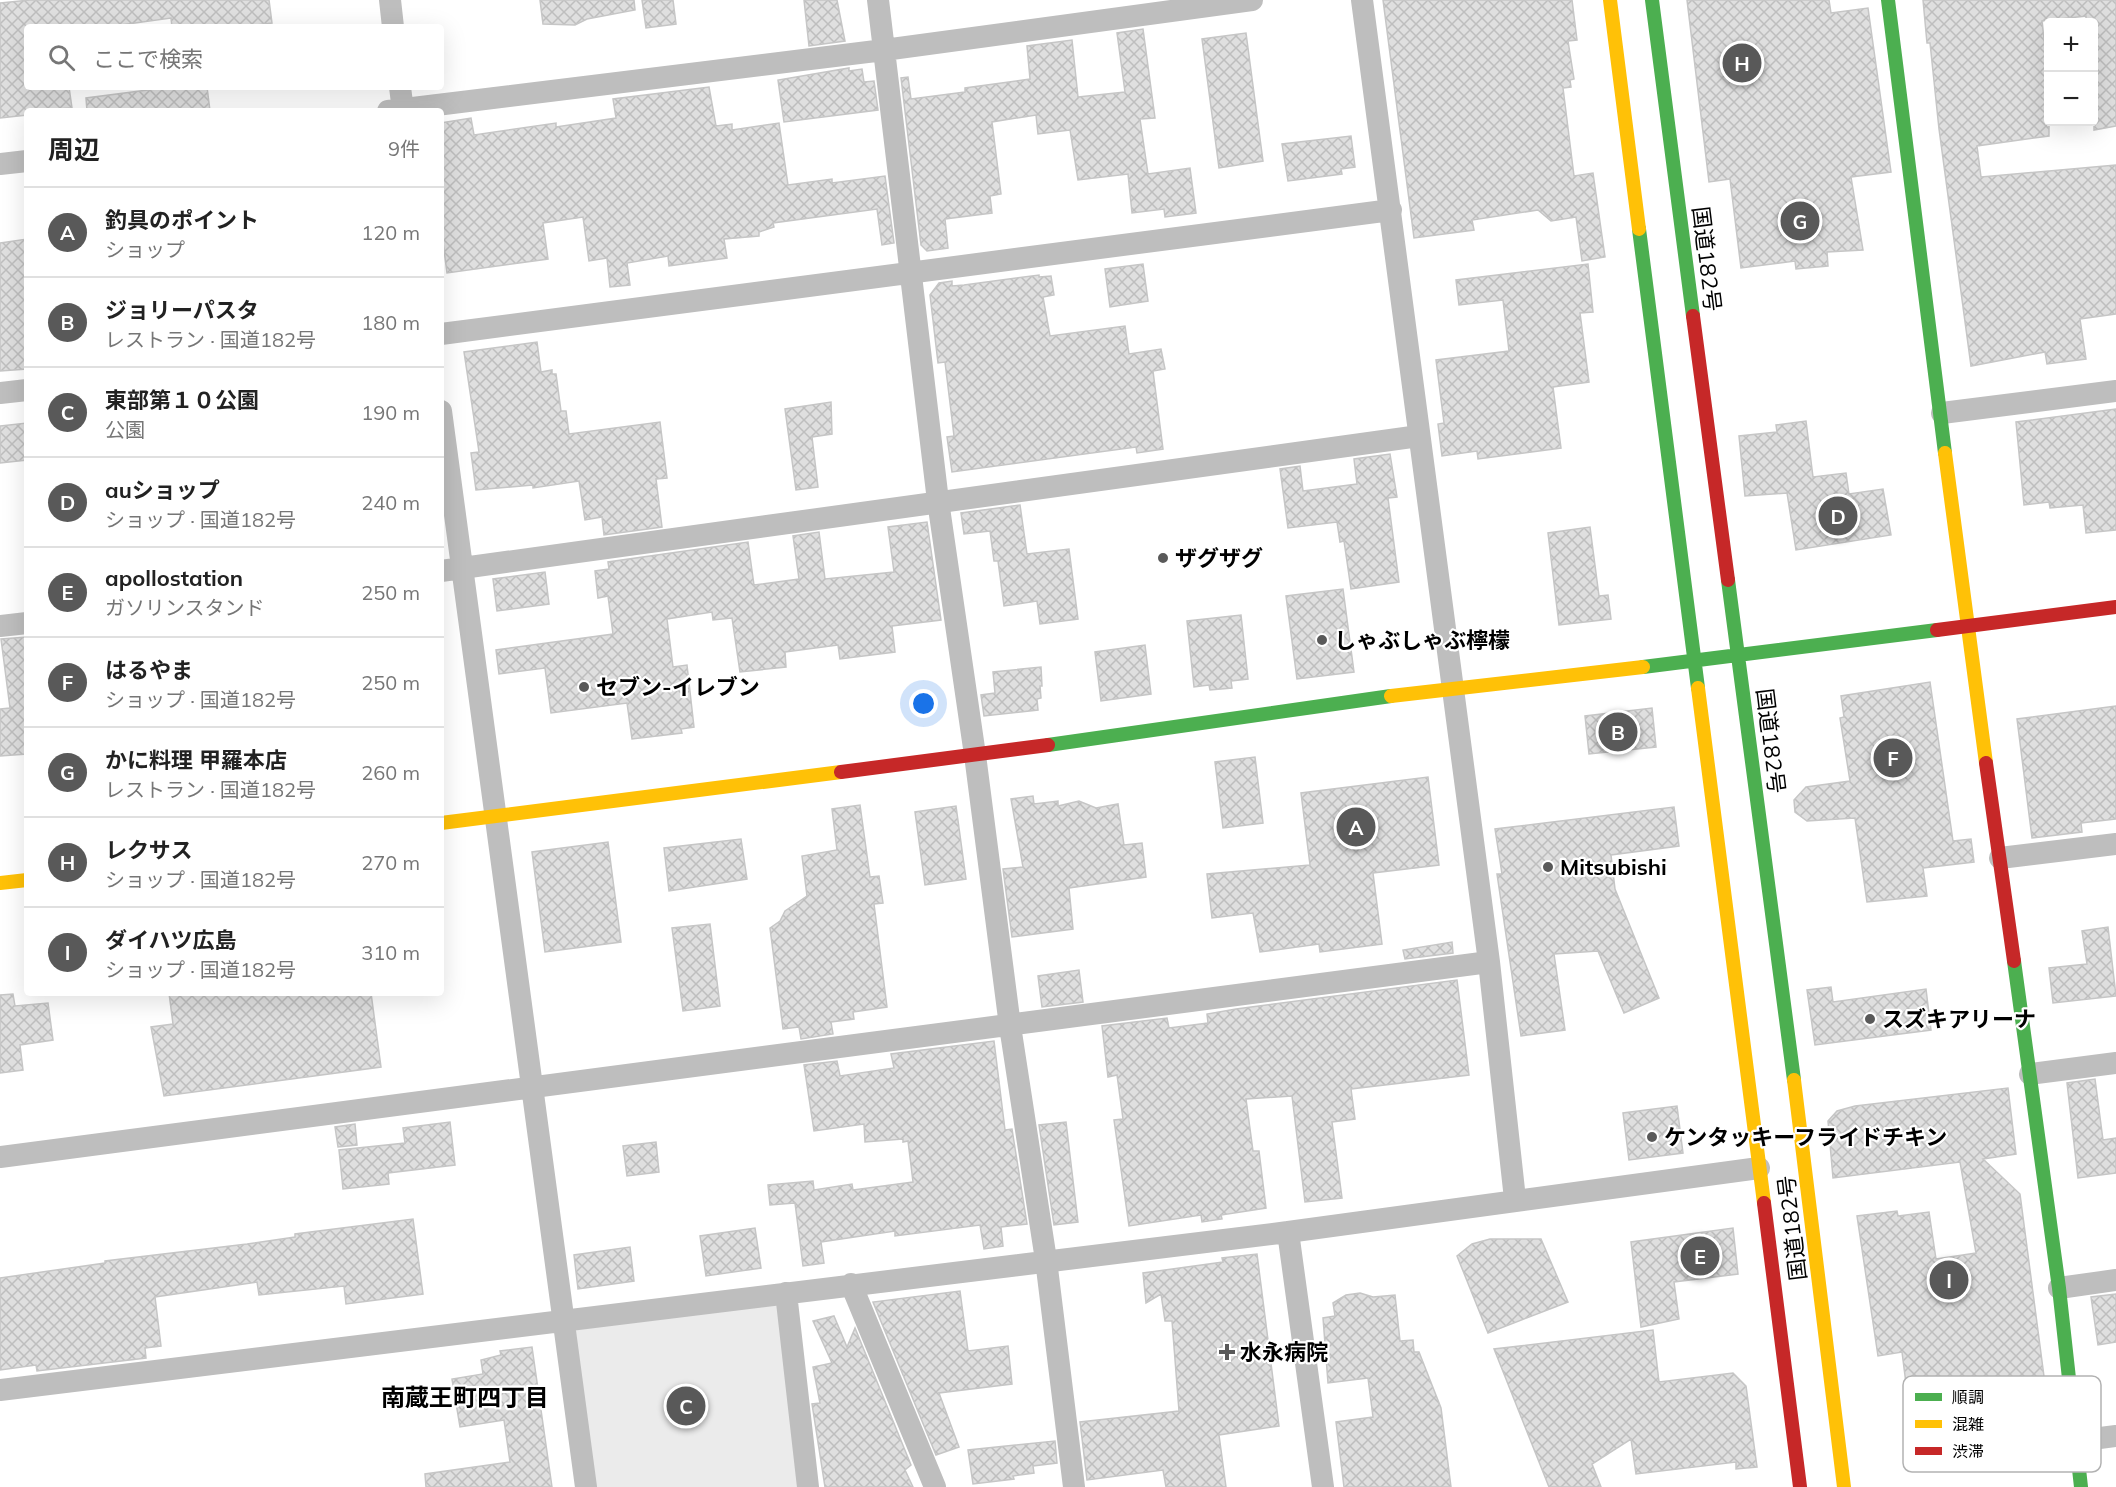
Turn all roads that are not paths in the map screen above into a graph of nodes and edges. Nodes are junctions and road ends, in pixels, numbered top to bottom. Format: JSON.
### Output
{"nodes":[{"id":1,"x":390,"y":0,"type":"edge"},
{"id":2,"x":878,"y":0,"type":"edge"},
{"id":3,"x":1252,"y":0,"type":"edge"},
{"id":4,"x":1362,"y":0,"type":"edge"},
{"id":5,"x":1610,"y":0,"type":"edge"},
{"id":6,"x":1652,"y":0,"type":"edge"},
{"id":7,"x":1888,"y":0,"type":"edge"},
{"id":8,"x":393,"y":24,"type":"edge"},
{"id":9,"x":884,"y":50,"type":"junction"},
{"id":10,"x":398,"y":104,"type":"edge"},
{"id":11,"x":24,"y":161,"type":"edge"},
{"id":12,"x":0,"y":164,"type":"edge"},
{"id":13,"x":1391,"y":210,"type":"junction"},
{"id":14,"x":912,"y":271,"type":"junction"},
{"id":15,"x":444,"y":334,"type":"edge"},
{"id":16,"x":24,"y":390,"type":"edge"},
{"id":17,"x":2116,"y":391,"type":"edge"},
{"id":18,"x":0,"y":393,"type":"edge"},
{"id":19,"x":1942,"y":413,"type":"junction"},
{"id":20,"x":1419,"y":436,"type":"junction"},
{"id":21,"x":444,"y":458,"type":"edge"},
{"id":22,"x":938,"y":501,"type":"junction"},
{"id":23,"x":451,"y":569,"type":"edge"},
{"id":24,"x":2116,"y":607,"type":"edge"},
{"id":25,"x":24,"y":623,"type":"edge"},
{"id":26,"x":0,"y":626,"type":"edge"},
{"id":27,"x":1967,"y":626,"type":"junction"},
{"id":28,"x":1738,"y":657,"type":"junction"},
{"id":29,"x":1694,"y":662,"type":"junction"},
{"id":30,"x":1453,"y":687,"type":"junction"},
{"id":31,"x":975,"y":755,"type":"junction"},
{"id":32,"x":494,"y":816,"type":"junction"},
{"id":33,"x":444,"y":824,"type":"edge"},
{"id":34,"x":2116,"y":844,"type":"edge"},
{"id":35,"x":2000,"y":858,"type":"junction"},
{"id":36,"x":24,"y":880,"type":"edge"},
{"id":37,"x":0,"y":883,"type":"edge"},
{"id":38,"x":1489,"y":962,"type":"junction"},
{"id":39,"x":1010,"y":1026,"type":"junction"},
{"id":40,"x":2116,"y":1063,"type":"edge"},
{"id":41,"x":2030,"y":1074,"type":"junction"},
{"id":42,"x":531,"y":1089,"type":"junction"},
{"id":43,"x":0,"y":1156,"type":"edge"},
{"id":44,"x":1759,"y":1168,"type":"junction"},
{"id":45,"x":1515,"y":1200,"type":"junction"},
{"id":46,"x":1288,"y":1232,"type":"junction"},
{"id":47,"x":1046,"y":1260,"type":"junction"},
{"id":48,"x":2116,"y":1280,"type":"edge"},
{"id":49,"x":851,"y":1284,"type":"junction"},
{"id":50,"x":2059,"y":1288,"type":"junction"},
{"id":51,"x":786,"y":1293,"type":"junction"},
{"id":52,"x":563,"y":1322,"type":"junction"},
{"id":53,"x":2069,"y":1376,"type":"edge"},
{"id":54,"x":0,"y":1390,"type":"edge"},
{"id":55,"x":2116,"y":1436,"type":"edge"},
{"id":56,"x":2101,"y":1438,"type":"edge"},
{"id":57,"x":2080,"y":1472,"type":"edge"},
{"id":58,"x":586,"y":1487,"type":"edge"},
{"id":59,"x":808,"y":1487,"type":"edge"},
{"id":60,"x":935,"y":1487,"type":"edge"},
{"id":61,"x":1074,"y":1487,"type":"edge"},
{"id":62,"x":1323,"y":1487,"type":"edge"},
{"id":63,"x":1800,"y":1487,"type":"edge"},
{"id":64,"x":1844,"y":1487,"type":"edge"},
{"id":65,"x":2081,"y":1487,"type":"edge"}],
"edges":[{"from":1,"to":8,"type":"street"},
{"from":2,"to":9,"type":"street"},
{"from":3,"to":9,"type":"street"},
{"from":4,"to":13,"type":"street"},
{"from":5,"to":29,"type":"main road","name":"国道182号"},
{"from":6,"to":28,"type":"main road","name":"国道182号"},
{"from":7,"to":19,"type":"main road"},
{"from":9,"to":10,"type":"street"},
{"from":9,"to":14,"type":"street"},
{"from":11,"to":12,"type":"street"},
{"from":13,"to":14,"type":"street"},
{"from":13,"to":20,"type":"street"},
{"from":14,"to":15,"type":"street"},
{"from":14,"to":22,"type":"street"},
{"from":16,"to":18,"type":"street"},
{"from":17,"to":19,"type":"street"},
{"from":19,"to":27,"type":"main road"},
{"from":20,"to":22,"type":"street"},
{"from":20,"to":30,"type":"street"},
{"from":21,"to":23,"type":"street"},
{"from":22,"to":23,"type":"street"},
{"from":22,"to":31,"type":"street"},
{"from":23,"to":32,"type":"street"},
{"from":24,"to":27,"type":"main road"},
{"from":25,"to":26,"type":"street"},
{"from":27,"to":28,"type":"main road"},
{"from":27,"to":35,"type":"main road"},
{"from":28,"to":29,"type":"main road"},
{"from":28,"to":64,"type":"main road","name":"国道182号"},
{"from":29,"to":30,"type":"main road"},
{"from":29,"to":44,"type":"main road","name":"国道182号"},
{"from":30,"to":31,"type":"main road"},
{"from":30,"to":38,"type":"street"},
{"from":31,"to":32,"type":"main road"},
{"from":31,"to":39,"type":"street"},
{"from":32,"to":33,"type":"main road"},
{"from":32,"to":42,"type":"street"},
{"from":34,"to":35,"type":"street"},
{"from":35,"to":41,"type":"main road"},
{"from":36,"to":37,"type":"main road"},
{"from":38,"to":39,"type":"street"},
{"from":38,"to":45,"type":"street"},
{"from":39,"to":42,"type":"street"},
{"from":39,"to":47,"type":"street"},
{"from":40,"to":41,"type":"street"},
{"from":41,"to":50,"type":"main road"},
{"from":42,"to":43,"type":"street"},
{"from":42,"to":52,"type":"street"},
{"from":44,"to":45,"type":"street"},
{"from":44,"to":63,"type":"main road","name":"国道182号"},
{"from":45,"to":46,"type":"street"},
{"from":46,"to":47,"type":"street"},
{"from":46,"to":62,"type":"street"},
{"from":47,"to":49,"type":"street"},
{"from":47,"to":61,"type":"street"},
{"from":48,"to":50,"type":"street"},
{"from":49,"to":51,"type":"street"},
{"from":49,"to":60,"type":"street"},
{"from":50,"to":53,"type":"main road"},
{"from":51,"to":52,"type":"street"},
{"from":51,"to":59,"type":"street"},
{"from":52,"to":54,"type":"street"},
{"from":52,"to":58,"type":"street"},
{"from":55,"to":56,"type":"street"},
{"from":57,"to":65,"type":"main road"}]}
